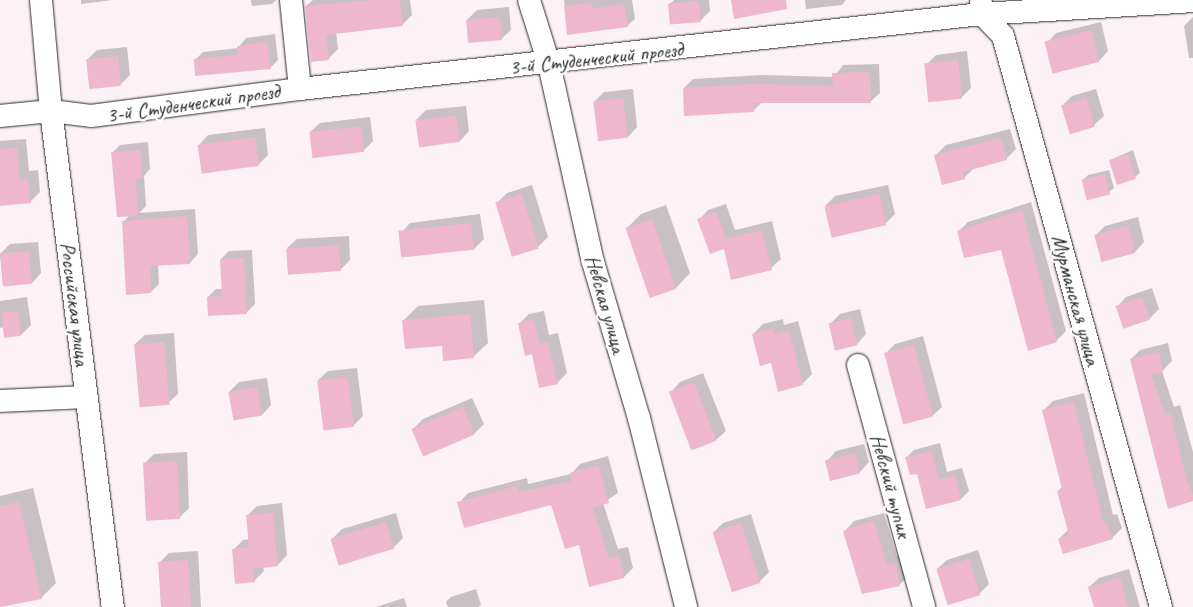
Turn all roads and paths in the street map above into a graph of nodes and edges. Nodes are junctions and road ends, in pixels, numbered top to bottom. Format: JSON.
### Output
{"nodes":[{"id":1,"x":41,"y":0,"type":"edge"},
{"id":2,"x":290,"y":0,"type":"edge"},
{"id":3,"x":529,"y":0,"type":"edge"},
{"id":4,"x":1193,"y":1,"type":"edge"},
{"id":5,"x":982,"y":7,"type":"edge"},
{"id":6,"x":549,"y":64,"type":"junction"},
{"id":7,"x":300,"y":88,"type":"junction"},
{"id":8,"x":50,"y":111,"type":"junction"},
{"id":9,"x":0,"y":116,"type":"edge"},
{"id":10,"x":858,"y":366,"type":"dead end"},
{"id":11,"x":86,"y":397,"type":"junction"},
{"id":12,"x":0,"y":401,"type":"edge"},
{"id":13,"x":113,"y":607,"type":"edge"},
{"id":14,"x":686,"y":607,"type":"edge"},
{"id":15,"x":924,"y":607,"type":"edge"},
{"id":16,"x":1161,"y":607,"type":"edge"}],
"edges":[{"from":1,"to":8,"type":"street","name":"Российская улица"},
{"from":2,"to":7,"type":"street"},
{"from":3,"to":6,"type":"street","name":"Невская улица"},
{"from":4,"to":5,"type":"street","name":"3-й Студенческий проезд"},
{"from":5,"to":6,"type":"street","name":"3-й Студенческий проезд"},
{"from":5,"to":16,"type":"street","name":"Мурманская улица"},
{"from":6,"to":7,"type":"street","name":"3-й Студенческий проезд"},
{"from":6,"to":14,"type":"street","name":"Невская улица"},
{"from":7,"to":8,"type":"street","name":"3-й Студенческий проезд"},
{"from":8,"to":9,"type":"street","name":"3-й Студенческий проезд"},
{"from":8,"to":11,"type":"street","name":"Российская улица"},
{"from":10,"to":15,"type":"street","name":"Невский тупик"},
{"from":11,"to":12,"type":"street"},
{"from":11,"to":13,"type":"street","name":"Российская улица"}]}
